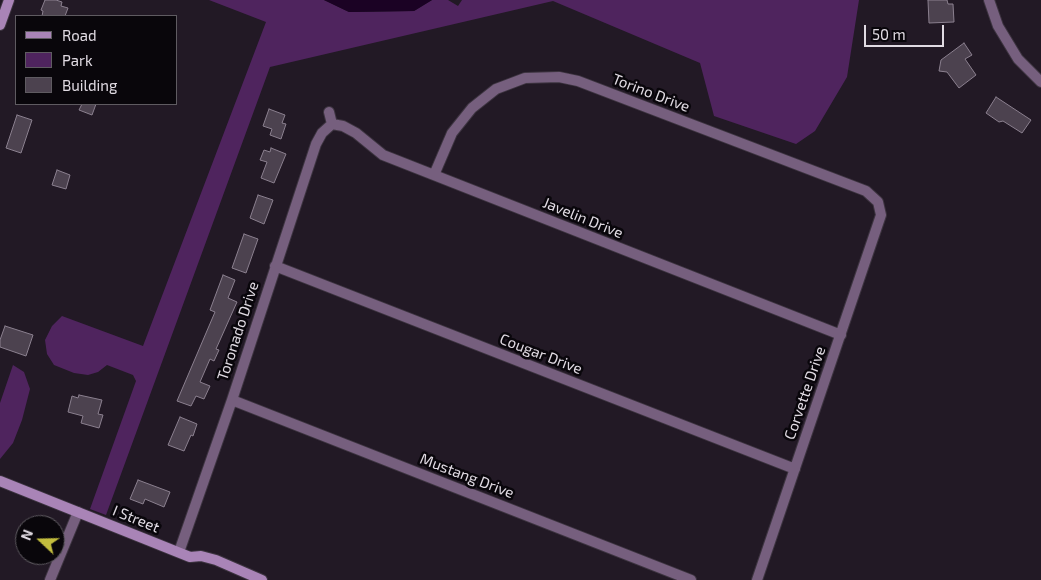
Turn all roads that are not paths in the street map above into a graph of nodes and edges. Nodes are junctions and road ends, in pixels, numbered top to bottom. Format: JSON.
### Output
{"nodes":[{"id":1,"x":9,"y":0,"type":"edge"},
{"id":2,"x":989,"y":0,"type":"edge"},
{"id":3,"x":0,"y":25,"type":"edge"},
{"id":4,"x":1041,"y":82,"type":"edge"},
{"id":5,"x":328,"y":112,"type":"dead end"},
{"id":6,"x":332,"y":124,"type":"junction"},
{"id":7,"x":434,"y":175,"type":"junction"},
{"id":8,"x":881,"y":215,"type":"joint"},
{"id":9,"x":275,"y":266,"type":"junction"},
{"id":10,"x":841,"y":335,"type":"junction"},
{"id":11,"x":232,"y":400,"type":"junction"},
{"id":12,"x":796,"y":470,"type":"junction"},
{"id":13,"x":0,"y":481,"type":"edge"},
{"id":14,"x":78,"y":512,"type":"junction"},
{"id":15,"x":179,"y":552,"type":"junction"},
{"id":16,"x":255,"y":579,"type":"edge"},
{"id":17,"x":50,"y":580,"type":"edge"},
{"id":18,"x":691,"y":580,"type":"edge"},
{"id":19,"x":757,"y":580,"type":"edge"}],
"edges":[{"from":1,"to":3,"type":"street"},
{"from":2,"to":4,"type":"street"},
{"from":5,"to":6,"type":"street"},
{"from":6,"to":7,"type":"street","name":"Javelin Drive"},
{"from":6,"to":9,"type":"street","name":"Toronado Drive"},
{"from":7,"to":8,"type":"street","name":"Torino Drive"},
{"from":7,"to":10,"type":"street","name":"Javelin Drive"},
{"from":8,"to":10,"type":"street","name":"Corvette Drive"},
{"from":9,"to":11,"type":"street","name":"Toronado Drive"},
{"from":9,"to":12,"type":"street","name":"Cougar Drive"},
{"from":10,"to":12,"type":"street","name":"Corvette Drive"},
{"from":11,"to":15,"type":"street","name":"Toronado Drive"},
{"from":11,"to":18,"type":"street","name":"Mustang Drive"},
{"from":12,"to":19,"type":"street","name":"Corvette Drive"},
{"from":13,"to":14,"type":"street","name":"I Street"},
{"from":14,"to":15,"type":"street","name":"I Street"},
{"from":14,"to":17,"type":"street"},
{"from":15,"to":16,"type":"street","name":"I Street"}]}
